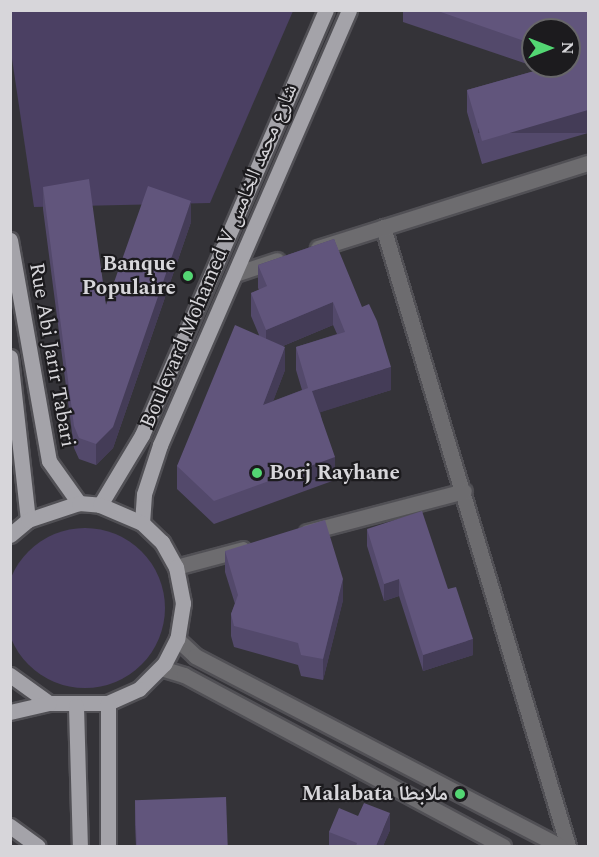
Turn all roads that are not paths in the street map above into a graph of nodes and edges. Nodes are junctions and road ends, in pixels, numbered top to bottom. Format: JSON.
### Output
{"nodes":[{"id":1,"x":326,"y":10,"type":"edge"},
{"id":2,"x":349,"y":10,"type":"edge"},
{"id":3,"x":588,"y":164,"type":"edge"},
{"id":4,"x":383,"y":227,"type":"junction"},
{"id":5,"x":10,"y":240,"type":"edge"},
{"id":6,"x":235,"y":274,"type":"junction"},
{"id":7,"x":10,"y":357,"type":"edge"},
{"id":8,"x":464,"y":491,"type":"junction"},
{"id":9,"x":79,"y":503,"type":"junction"},
{"id":10,"x":100,"y":505,"type":"junction"},
{"id":11,"x":28,"y":520,"type":"junction"},
{"id":12,"x":142,"y":523,"type":"junction"},
{"id":13,"x":10,"y":535,"type":"edge"},
{"id":14,"x":291,"y":536,"type":"edge"},
{"id":15,"x":256,"y":545,"type":"edge"},
{"id":16,"x":176,"y":567,"type":"junction"},
{"id":17,"x":177,"y":639,"type":"junction"},
{"id":18,"x":160,"y":668,"type":"junction"},
{"id":19,"x":10,"y":675,"type":"edge"},
{"id":20,"x":49,"y":702,"type":"junction"},
{"id":21,"x":108,"y":703,"type":"junction"},
{"id":22,"x":76,"y":706,"type":"junction"},
{"id":23,"x":10,"y":712,"type":"edge"},
{"id":24,"x":10,"y":826,"type":"edge"},
{"id":25,"x":38,"y":846,"type":"edge"},
{"id":26,"x":80,"y":846,"type":"edge"},
{"id":27,"x":108,"y":846,"type":"edge"},
{"id":28,"x":503,"y":846,"type":"edge"},
{"id":29,"x":560,"y":846,"type":"edge"},
{"id":30,"x":568,"y":846,"type":"edge"}],
"edges":[{"from":1,"to":10,"type":"main road","name":"Boulevard Mohamed V شارع محمد الخامس"},
{"from":2,"to":6,"type":"main road","name":"Boulevard Mohamed V شارع محمد الخامس"},
{"from":3,"to":4,"type":"street"},
{"from":4,"to":6,"type":"street"},
{"from":4,"to":8,"type":"street"},
{"from":5,"to":9,"type":"main road","name":"Rue Abi Jarir Tabari"},
{"from":6,"to":12,"type":"main road","name":"Boulevard Mohamed V شارع محمد الخامس"},
{"from":7,"to":11,"type":"main road","name":"Rue Abi Jarir Tabari"},
{"from":8,"to":14,"type":"street"},
{"from":8,"to":30,"type":"street"},
{"from":9,"to":10,"type":"main road"},
{"from":9,"to":11,"type":"main road"},
{"from":10,"to":12,"type":"main road"},
{"from":11,"to":13,"type":"main road"},
{"from":12,"to":16,"type":"main road"},
{"from":15,"to":16,"type":"street"},
{"from":16,"to":17,"type":"main road"},
{"from":17,"to":18,"type":"main road"},
{"from":17,"to":29,"type":"street"},
{"from":18,"to":21,"type":"main road"},
{"from":18,"to":28,"type":"street"},
{"from":19,"to":20,"type":"main road"},
{"from":20,"to":22,"type":"main road"},
{"from":20,"to":23,"type":"main road"},
{"from":21,"to":22,"type":"main road"},
{"from":21,"to":27,"type":"main road"},
{"from":22,"to":26,"type":"main road"},
{"from":24,"to":25,"type":"main road"}]}
